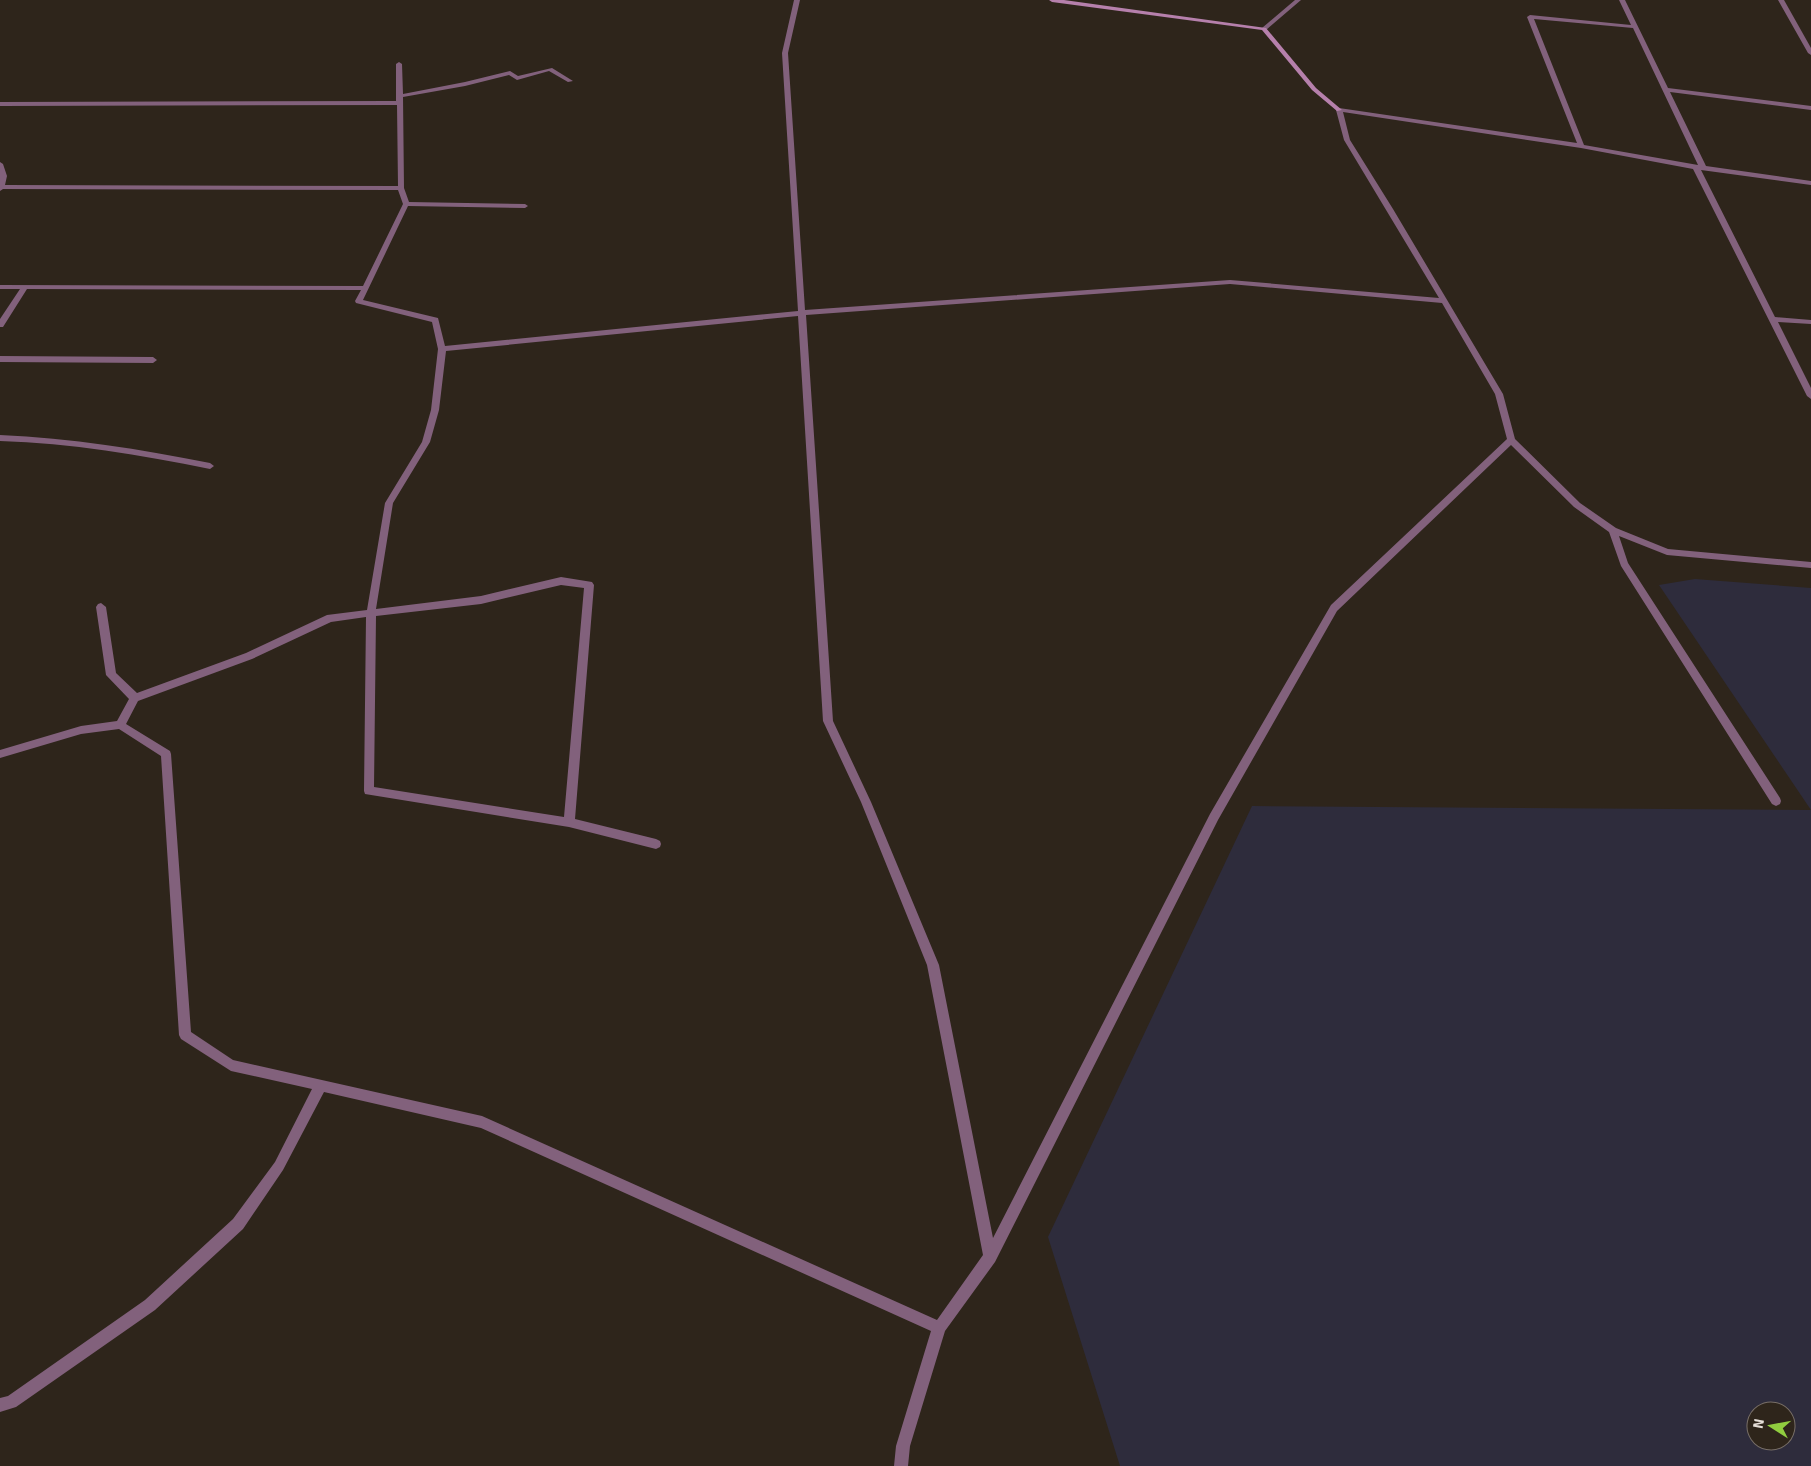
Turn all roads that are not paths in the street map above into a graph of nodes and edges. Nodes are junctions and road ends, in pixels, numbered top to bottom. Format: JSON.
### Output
{"nodes":[{"id":1,"x":797,"y":0,"type":"edge"},
{"id":2,"x":1052,"y":0,"type":"edge"},
{"id":3,"x":1298,"y":0,"type":"edge"},
{"id":4,"x":1622,"y":0,"type":"edge"},
{"id":5,"x":1781,"y":0,"type":"edge"},
{"id":6,"x":1636,"y":27,"type":"junction"},
{"id":7,"x":1264,"y":29,"type":"junction"},
{"id":8,"x":1811,"y":53,"type":"edge"},
{"id":9,"x":399,"y":64,"type":"dead end"},
{"id":10,"x":570,"y":82,"type":"dead end"},
{"id":11,"x":1667,"y":90,"type":"junction"},
{"id":12,"x":400,"y":100,"type":"junction"},
{"id":13,"x":0,"y":104,"type":"edge"},
{"id":14,"x":1811,"y":108,"type":"edge"},
{"id":15,"x":1339,"y":110,"type":"junction"},
{"id":16,"x":1580,"y":146,"type":"junction"},
{"id":17,"x":0,"y":164,"type":"edge"},
{"id":18,"x":1700,"y":168,"type":"junction"},
{"id":19,"x":1811,"y":183,"type":"edge"},
{"id":20,"x":0,"y":188,"type":"edge"},
{"id":21,"x":400,"y":188,"type":"junction"},
{"id":22,"x":406,"y":204,"type":"junction"},
{"id":23,"x":525,"y":206,"type":"dead end"},
{"id":24,"x":0,"y":287,"type":"edge"},
{"id":25,"x":25,"y":287,"type":"junction"},
{"id":26,"x":365,"y":288,"type":"junction"},
{"id":27,"x":1444,"y":301,"type":"junction"},
{"id":28,"x":803,"y":313,"type":"junction"},
{"id":29,"x":1772,"y":319,"type":"junction"},
{"id":30,"x":1811,"y":322,"type":"edge"},
{"id":31,"x":0,"y":325,"type":"edge"},
{"id":32,"x":442,"y":349,"type":"junction"},
{"id":33,"x":0,"y":359,"type":"edge"},
{"id":34,"x":153,"y":360,"type":"dead end"},
{"id":35,"x":1811,"y":396,"type":"edge"},
{"id":36,"x":0,"y":438,"type":"edge"},
{"id":37,"x":1511,"y":440,"type":"junction"},
{"id":38,"x":210,"y":466,"type":"dead end"},
{"id":39,"x":1613,"y":530,"type":"junction"},
{"id":40,"x":1811,"y":565,"type":"edge"},
{"id":41,"x":101,"y":606,"type":"dead end"},
{"id":42,"x":371,"y":613,"type":"junction"},
{"id":43,"x":135,"y":698,"type":"junction"},
{"id":44,"x":120,"y":725,"type":"junction"},
{"id":45,"x":0,"y":754,"type":"edge"},
{"id":46,"x":1776,"y":801,"type":"dead end"},
{"id":47,"x":569,"y":822,"type":"junction"},
{"id":48,"x":656,"y":844,"type":"dead end"},
{"id":49,"x":321,"y":1086,"type":"junction"},
{"id":50,"x":990,"y":1257,"type":"junction"},
{"id":51,"x":939,"y":1328,"type":"junction"},
{"id":52,"x":0,"y":1405,"type":"edge"},
{"id":53,"x":901,"y":1466,"type":"edge"}],
"edges":[{"from":1,"to":28,"type":"street"},
{"from":2,"to":7,"type":"street"},
{"from":3,"to":7,"type":"street"},
{"from":4,"to":6,"type":"street"},
{"from":5,"to":8,"type":"street"},
{"from":6,"to":11,"type":"street"},
{"from":6,"to":16,"type":"street"},
{"from":7,"to":15,"type":"street"},
{"from":9,"to":12,"type":"street"},
{"from":10,"to":12,"type":"street"},
{"from":11,"to":14,"type":"street"},
{"from":11,"to":18,"type":"street"},
{"from":12,"to":13,"type":"street"},
{"from":12,"to":21,"type":"street"},
{"from":15,"to":16,"type":"street"},
{"from":15,"to":27,"type":"street"},
{"from":16,"to":18,"type":"street"},
{"from":17,"to":20,"type":"street"},
{"from":18,"to":19,"type":"street"},
{"from":18,"to":29,"type":"street"},
{"from":20,"to":21,"type":"street"},
{"from":21,"to":22,"type":"street"},
{"from":22,"to":23,"type":"street"},
{"from":22,"to":26,"type":"street"},
{"from":24,"to":25,"type":"street"},
{"from":25,"to":26,"type":"street"},
{"from":25,"to":31,"type":"street"},
{"from":26,"to":32,"type":"street"},
{"from":27,"to":28,"type":"street"},
{"from":27,"to":37,"type":"street"},
{"from":28,"to":32,"type":"street"},
{"from":28,"to":50,"type":"street"},
{"from":29,"to":30,"type":"street"},
{"from":29,"to":35,"type":"street"},
{"from":32,"to":42,"type":"street"},
{"from":33,"to":34,"type":"street"},
{"from":36,"to":38,"type":"street"},
{"from":37,"to":39,"type":"street"},
{"from":37,"to":50,"type":"street"},
{"from":39,"to":40,"type":"street"},
{"from":39,"to":46,"type":"street"},
{"from":41,"to":43,"type":"street"},
{"from":42,"to":43,"type":"street"},
{"from":42,"to":47,"type":"street"},
{"from":42,"to":47,"type":"street"},
{"from":43,"to":44,"type":"street"},
{"from":44,"to":45,"type":"street"},
{"from":44,"to":49,"type":"street"},
{"from":47,"to":48,"type":"street"},
{"from":49,"to":51,"type":"street"},
{"from":49,"to":52,"type":"street"},
{"from":50,"to":51,"type":"street"},
{"from":51,"to":53,"type":"street"}]}
